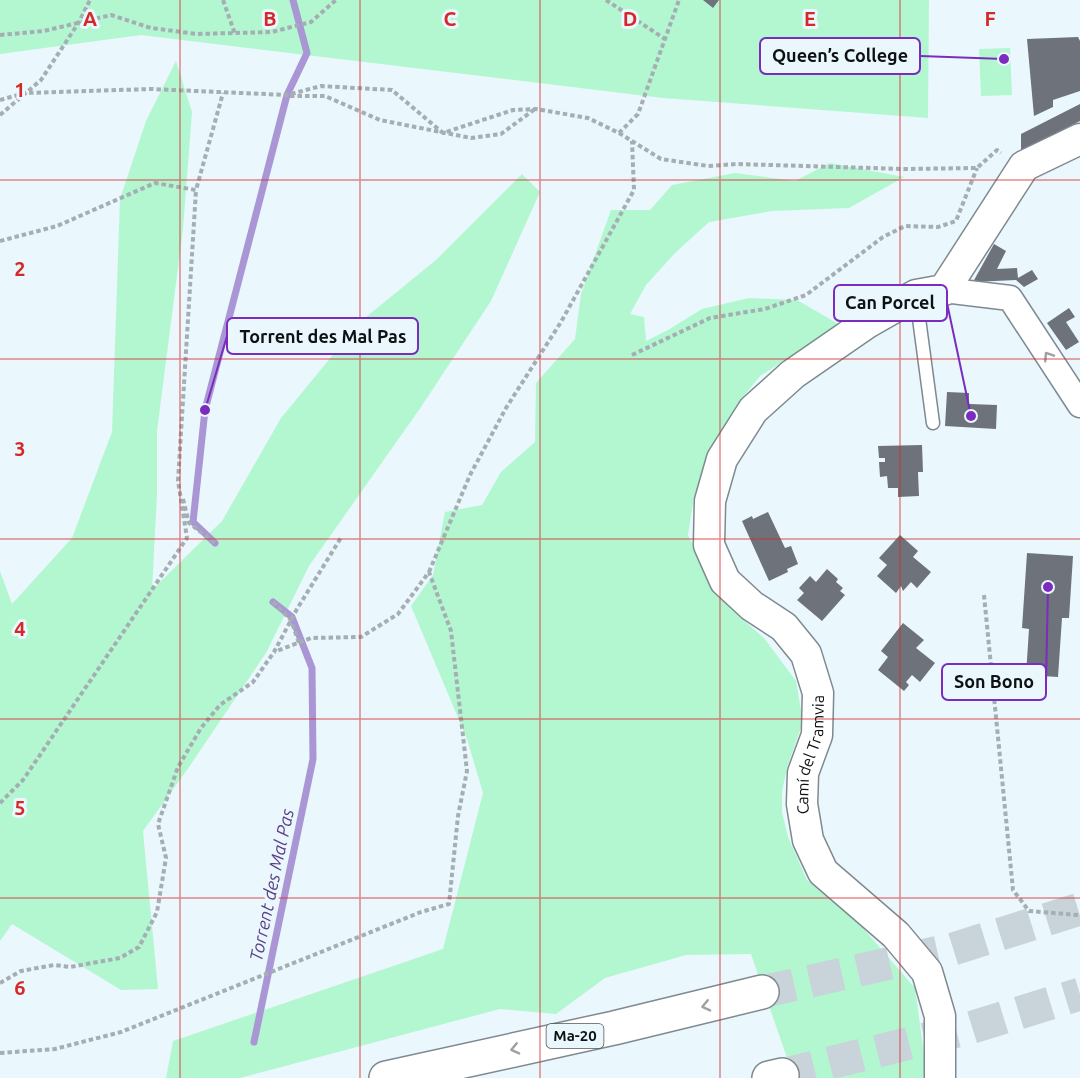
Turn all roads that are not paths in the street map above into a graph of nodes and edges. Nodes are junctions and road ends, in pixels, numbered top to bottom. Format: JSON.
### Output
{"nodes":[{"id":1,"x":1080,"y":139,"type":"edge"},
{"id":2,"x":930,"y":292,"type":"junction"},
{"id":3,"x":1080,"y":405,"type":"edge"},
{"id":4,"x":933,"y":423,"type":"dead end"},
{"id":5,"x":762,"y":992,"type":"tunnel mouth"},
{"id":6,"x":386,"y":1078,"type":"edge"},
{"id":7,"x":939,"y":1078,"type":"edge"}],
"edges":[{"from":1,"to":2,"type":"street"},
{"from":3,"to":2,"type":"street","one_way":true},
{"from":2,"to":4,"type":"lane"},
{"from":2,"to":7,"type":"street","name":"Camí del Tramvia"},
{"from":5,"to":6,"type":"highway","number":"Ma-20","one_way":true}]}
